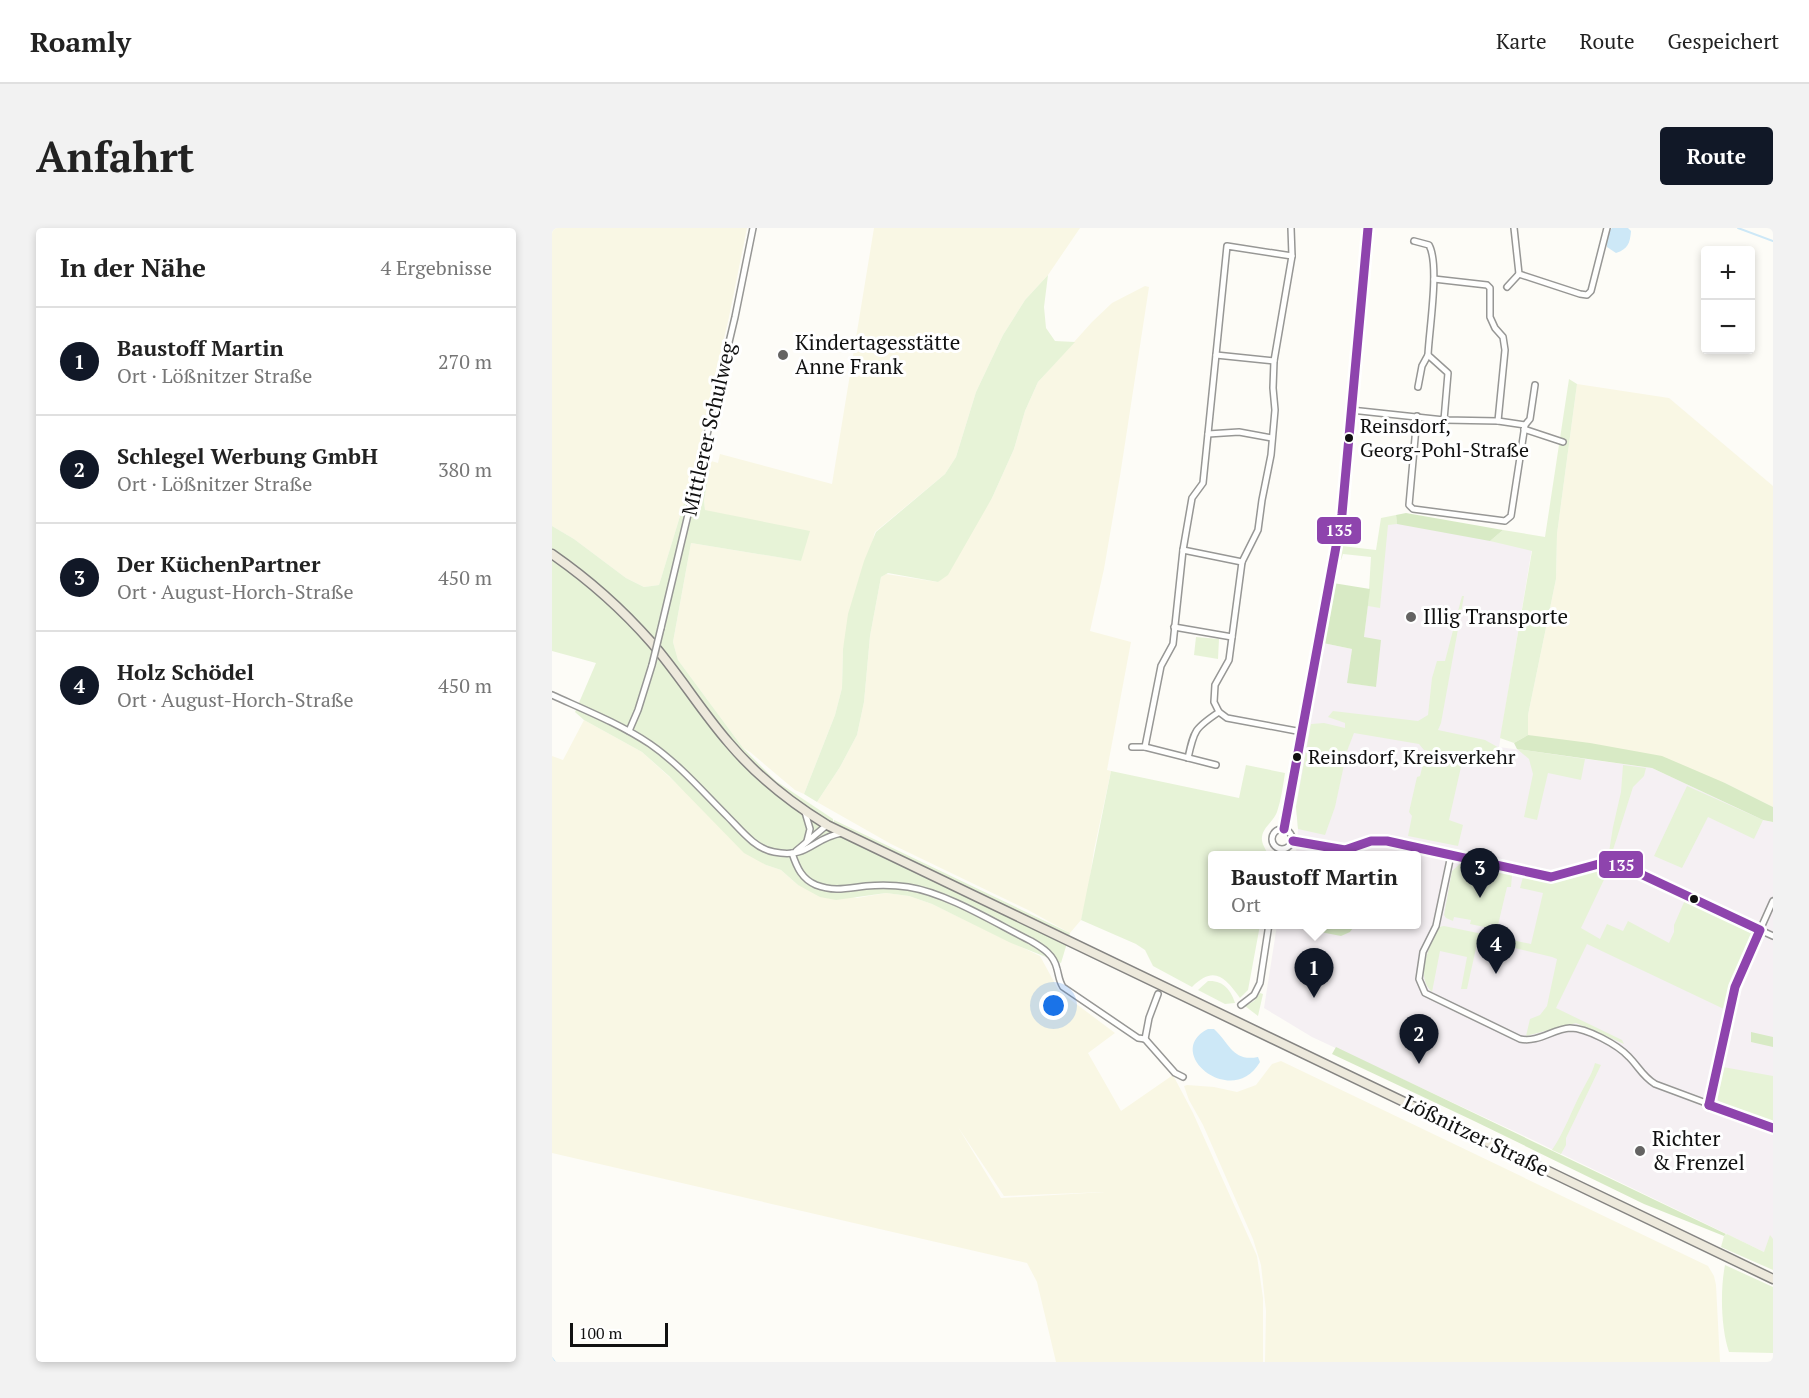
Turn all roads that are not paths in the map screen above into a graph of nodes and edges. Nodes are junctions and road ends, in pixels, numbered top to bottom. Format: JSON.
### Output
{"nodes":[{"id":1,"x":753,"y":228,"type":"edge"},
{"id":2,"x":1292,"y":228,"type":"edge"},
{"id":3,"x":1368,"y":228,"type":"edge"},
{"id":4,"x":1514,"y":228,"type":"edge"},
{"id":5,"x":1607,"y":228,"type":"edge"},
{"id":6,"x":1414,"y":242,"type":"dead end"},
{"id":7,"x":1292,"y":256,"type":"junction"},
{"id":8,"x":1519,"y":274,"type":"junction"},
{"id":9,"x":1434,"y":279,"type":"junction"},
{"id":10,"x":1507,"y":287,"type":"dead end"},
{"id":11,"x":1216,"y":355,"type":"junction"},
{"id":12,"x":1428,"y":355,"type":"junction"},
{"id":13,"x":1275,"y":361,"type":"junction"},
{"id":14,"x":1535,"y":385,"type":"dead end"},
{"id":15,"x":1418,"y":387,"type":"dead end"},
{"id":16,"x":1351,"y":410,"type":"junction"},
{"id":17,"x":1417,"y":416,"type":"junction"},
{"id":18,"x":1444,"y":420,"type":"junction"},
{"id":19,"x":1498,"y":421,"type":"junction"},
{"id":20,"x":1525,"y":427,"type":"junction"},
{"id":21,"x":1208,"y":434,"type":"junction"},
{"id":22,"x":1272,"y":438,"type":"junction"},
{"id":23,"x":1563,"y":441,"type":"dead end"},
{"id":24,"x":1184,"y":550,"type":"junction"},
{"id":25,"x":552,"y":554,"type":"edge"},
{"id":26,"x":1242,"y":562,"type":"junction"},
{"id":27,"x":1174,"y":627,"type":"junction"},
{"id":28,"x":1232,"y":637,"type":"junction"},
{"id":29,"x":552,"y":695,"type":"edge"},
{"id":30,"x":1219,"y":712,"type":"junction"},
{"id":31,"x":629,"y":731,"type":"junction"},
{"id":32,"x":1302,"y":732,"type":"junction"},
{"id":33,"x":1132,"y":747,"type":"dead end"},
{"id":34,"x":1145,"y":747,"type":"junction"},
{"id":35,"x":1188,"y":758,"type":"junction"},
{"id":36,"x":1216,"y":765,"type":"dead end"},
{"id":37,"x":805,"y":810,"type":"junction"},
{"id":38,"x":827,"y":825,"type":"junction"},
{"id":39,"x":1284,"y":829,"type":"junction"},
{"id":40,"x":842,"y":833,"type":"junction"},
{"id":41,"x":822,"y":838,"type":"junction"},
{"id":42,"x":1293,"y":841,"type":"junction"},
{"id":43,"x":806,"y":844,"type":"junction"},
{"id":44,"x":1278,"y":851,"type":"edge"},
{"id":45,"x":1283,"y":851,"type":"edge"},
{"id":46,"x":792,"y":853,"type":"junction"},
{"id":47,"x":1451,"y":855,"type":"junction"},
{"id":48,"x":1773,"y":901,"type":"edge"},
{"id":49,"x":1268,"y":929,"type":"edge"},
{"id":50,"x":1760,"y":930,"type":"junction"},
{"id":51,"x":1773,"y":936,"type":"edge"},
{"id":52,"x":1158,"y":994,"type":"dead end"},
{"id":53,"x":1241,"y":1005,"type":"dead end"},
{"id":54,"x":1145,"y":1039,"type":"junction"},
{"id":55,"x":1183,"y":1077,"type":"dead end"},
{"id":56,"x":1709,"y":1105,"type":"junction"},
{"id":57,"x":1773,"y":1128,"type":"edge"},
{"id":58,"x":1773,"y":1279,"type":"edge"}],
"edges":[{"from":1,"to":31,"type":"street","name":"Mittlerer Schulweg","bridge":true},
{"from":2,"to":7,"type":"street"},
{"from":3,"to":16,"type":"street"},
{"from":4,"to":8,"type":"street"},
{"from":5,"to":8,"type":"street"},
{"from":6,"to":9,"type":"street"},
{"from":7,"to":11,"type":"street"},
{"from":7,"to":13,"type":"street"},
{"from":8,"to":10,"type":"street"},
{"from":9,"to":12,"type":"street"},
{"from":9,"to":19,"type":"street"},
{"from":11,"to":13,"type":"street"},
{"from":11,"to":21,"type":"street"},
{"from":12,"to":15,"type":"street"},
{"from":12,"to":18,"type":"street"},
{"from":13,"to":22,"type":"street"},
{"from":14,"to":20,"type":"street"},
{"from":16,"to":17,"type":"street"},
{"from":16,"to":32,"type":"street"},
{"from":17,"to":18,"type":"street"},
{"from":17,"to":20,"type":"street"},
{"from":18,"to":19,"type":"street"},
{"from":19,"to":20,"type":"street"},
{"from":20,"to":23,"type":"street"},
{"from":21,"to":22,"type":"street"},
{"from":21,"to":24,"type":"street"},
{"from":22,"to":26,"type":"street"},
{"from":24,"to":26,"type":"street"},
{"from":24,"to":27,"type":"street"},
{"from":25,"to":37,"type":"main road","name":"Lößnitzer Straße"},
{"from":26,"to":28,"type":"street"},
{"from":27,"to":28,"type":"street"},
{"from":27,"to":34,"type":"street"},
{"from":28,"to":30,"type":"street"},
{"from":29,"to":31,"type":"street"},
{"from":30,"to":32,"type":"street"},
{"from":30,"to":35,"type":"street"},
{"from":31,"to":46,"type":"street"},
{"from":32,"to":39,"type":"street"},
{"from":33,"to":34,"type":"street"},
{"from":34,"to":35,"type":"street"},
{"from":35,"to":36,"type":"street"},
{"from":37,"to":38,"type":"main road","name":"Lößnitzer Straße"},
{"from":37,"to":43,"type":"street"},
{"from":38,"to":40,"type":"main road","name":"Lößnitzer Straße"},
{"from":38,"to":41,"type":"street"},
{"from":38,"to":43,"type":"street"},
{"from":39,"to":42,"type":"street"},
{"from":39,"to":44,"type":"street"},
{"from":40,"to":41,"type":"street"},
{"from":40,"to":58,"type":"main road","name":"Lößnitzer Straße"},
{"from":41,"to":46,"type":"street"},
{"from":42,"to":45,"type":"street"},
{"from":42,"to":47,"type":"street"},
{"from":43,"to":46,"type":"street"},
{"from":46,"to":54,"type":"street"},
{"from":47,"to":50,"type":"street"},
{"from":47,"to":56,"type":"street"},
{"from":48,"to":50,"type":"street"},
{"from":49,"to":53,"type":"street"},
{"from":50,"to":51,"type":"street"},
{"from":50,"to":56,"type":"street"},
{"from":52,"to":54,"type":"street"},
{"from":54,"to":55,"type":"street"},
{"from":56,"to":57,"type":"street"}]}
